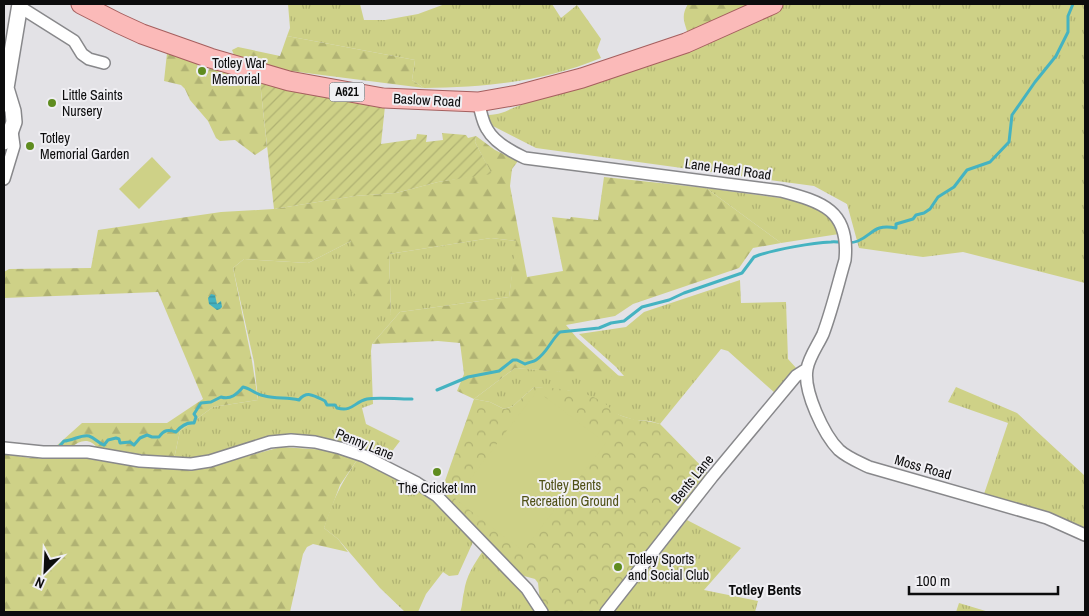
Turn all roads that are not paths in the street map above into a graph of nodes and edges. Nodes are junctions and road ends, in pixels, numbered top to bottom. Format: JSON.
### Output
{"nodes":[{"id":1,"x":80,"y":4,"type":"edge"},
{"id":2,"x":774,"y":4,"type":"edge"},
{"id":3,"x":20,"y":6,"type":"edge"},
{"id":4,"x":104,"y":63,"type":"dead end"},
{"id":5,"x":5,"y":94,"type":"edge"},
{"id":6,"x":478,"y":102,"type":"junction"},
{"id":7,"x":8,"y":137,"type":"edge"},
{"id":8,"x":4,"y":179,"type":"edge"},
{"id":9,"x":807,"y":370,"type":"junction"},
{"id":10,"x":4,"y":448,"type":"edge"},
{"id":11,"x":1085,"y":535,"type":"edge"},
{"id":12,"x":542,"y":612,"type":"edge"},
{"id":13,"x":606,"y":612,"type":"edge"}],
"edges":[{"from":1,"to":6,"type":"main road","name":"Baslow Road","number":"A621"},
{"from":2,"to":6,"type":"main road","name":"Baslow Road","number":"A621"},
{"from":3,"to":4,"type":"street"},
{"from":3,"to":5,"type":"street"},
{"from":5,"to":7,"type":"street"},
{"from":6,"to":9,"type":"street","name":"Lane Head Road"},
{"from":7,"to":8,"type":"street"},
{"from":9,"to":11,"type":"street","name":"Moss Road"},
{"from":9,"to":13,"type":"street","name":"Bents Lane"},
{"from":10,"to":12,"type":"street","name":"Penny Lane"}]}
